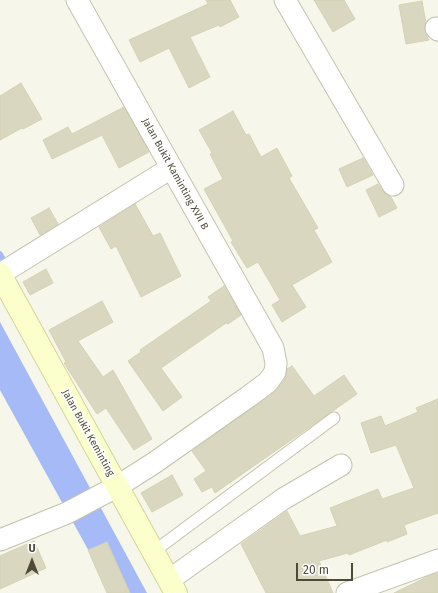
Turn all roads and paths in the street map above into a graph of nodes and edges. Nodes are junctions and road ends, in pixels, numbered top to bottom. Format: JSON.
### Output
{"nodes":[{"id":1,"x":77,"y":0,"type":"edge"},
{"id":2,"x":285,"y":0,"type":"edge"},
{"id":3,"x":171,"y":168,"type":"junction"},
{"id":4,"x":393,"y":185,"type":"dead end"},
{"id":5,"x":0,"y":274,"type":"edge"},
{"id":6,"x":334,"y":418,"type":"dead end"},
{"id":7,"x":341,"y":465,"type":"dead end"},
{"id":8,"x":118,"y":486,"type":"junction"},
{"id":9,"x":0,"y":540,"type":"edge"},
{"id":10,"x":152,"y":552,"type":"junction"},
{"id":11,"x":438,"y":560,"type":"edge"},
{"id":12,"x":172,"y":587,"type":"edge"},
{"id":13,"x":347,"y":593,"type":"edge"}],
"edges":[{"from":1,"to":3,"type":"street","name":"Jalan Bukit Kaminting XVII B"},
{"from":2,"to":4,"type":"street"},
{"from":3,"to":5,"type":"street"},
{"from":3,"to":8,"type":"street","name":"Jalan Bukit Kaminting XVII B"},
{"from":5,"to":8,"type":"main road","name":"Jalan Bukit Keminting"},
{"from":6,"to":10,"type":"lane"},
{"from":7,"to":12,"type":"street"},
{"from":8,"to":9,"type":"street"},
{"from":8,"to":10,"type":"main road","name":"Jalan Bukit Keminting"},
{"from":10,"to":12,"type":"main road","name":"Jalan Bukit Keminting"},
{"from":11,"to":13,"type":"street"}]}
